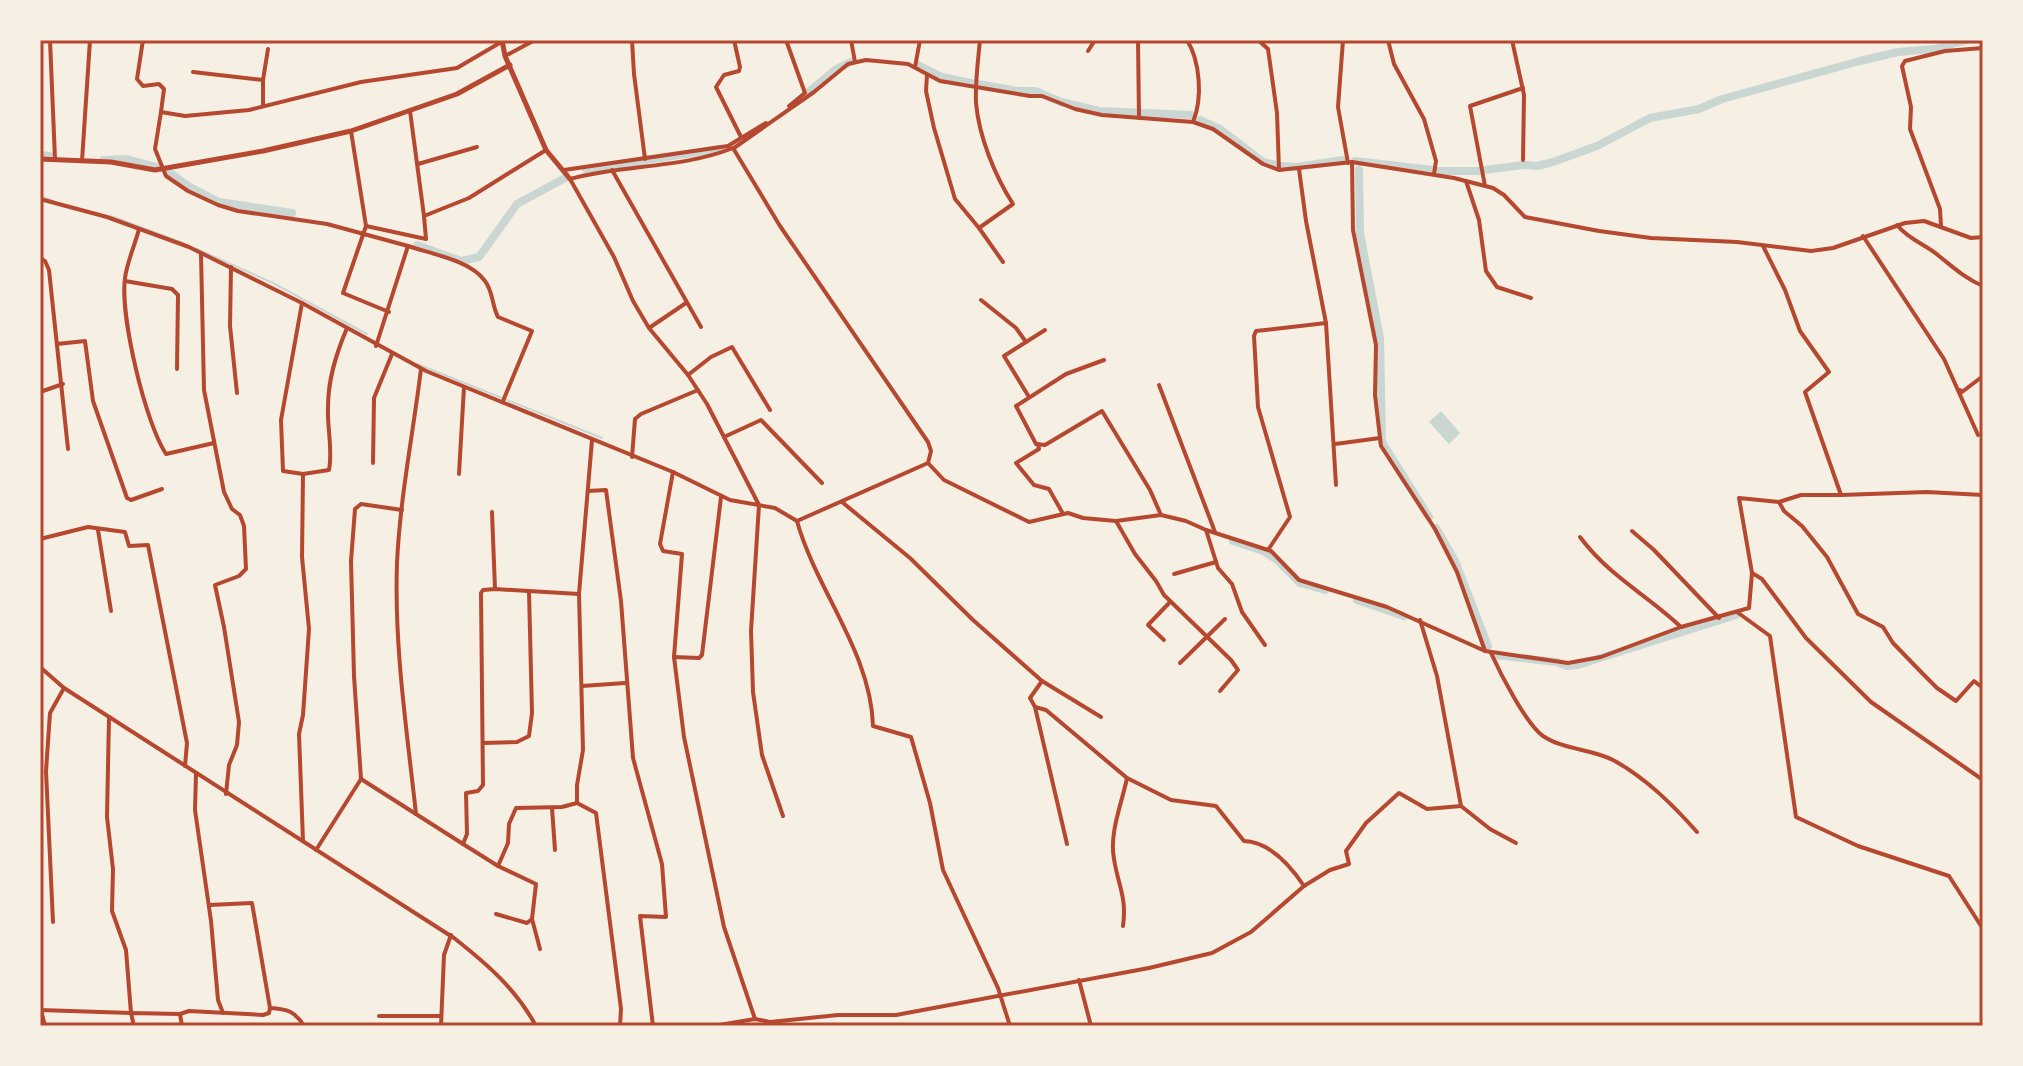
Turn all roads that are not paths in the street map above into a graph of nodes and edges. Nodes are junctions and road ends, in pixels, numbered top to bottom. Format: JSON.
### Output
{"nodes":[{"id":1,"x":50,"y":40,"type":"edge"},
{"id":2,"x":90,"y":40,"type":"edge"},
{"id":3,"x":143,"y":40,"type":"edge"},
{"id":4,"x":535,"y":40,"type":"edge"},
{"id":5,"x":632,"y":40,"type":"edge"},
{"id":6,"x":734,"y":40,"type":"edge"},
{"id":7,"x":786,"y":40,"type":"edge"},
{"id":8,"x":851,"y":40,"type":"edge"},
{"id":9,"x":920,"y":40,"type":"edge"},
{"id":10,"x":980,"y":40,"type":"edge"},
{"id":11,"x":1095,"y":40,"type":"edge"},
{"id":12,"x":1138,"y":40,"type":"edge"},
{"id":13,"x":1187,"y":40,"type":"edge"},
{"id":14,"x":1258,"y":40,"type":"edge"},
{"id":15,"x":1343,"y":40,"type":"edge"},
{"id":16,"x":1388,"y":40,"type":"edge"},
{"id":17,"x":1512,"y":40,"type":"edge"},
{"id":18,"x":503,"y":41,"type":"edge"},
{"id":19,"x":1983,"y":48,"type":"edge"},
{"id":20,"x":268,"y":49,"type":"dead end"},
{"id":21,"x":1088,"y":51,"type":"dead end"},
{"id":22,"x":505,"y":56,"type":"junction"},
{"id":23,"x":855,"y":62,"type":"junction"},
{"id":24,"x":510,"y":65,"type":"junction"},
{"id":25,"x":915,"y":67,"type":"junction"},
{"id":26,"x":193,"y":72,"type":"dead end"},
{"id":27,"x":927,"y":75,"type":"junction"},
{"id":28,"x":263,"y":80,"type":"junction"},
{"id":29,"x":976,"y":86,"type":"junction"},
{"id":30,"x":1523,"y":88,"type":"junction"},
{"id":31,"x":263,"y":106,"type":"junction"},
{"id":32,"x":410,"y":111,"type":"junction"},
{"id":33,"x":161,"y":112,"type":"junction"},
{"id":34,"x":1139,"y":117,"type":"junction"},
{"id":35,"x":1193,"y":122,"type":"junction"},
{"id":36,"x":351,"y":131,"type":"junction"},
{"id":37,"x":741,"y":137,"type":"junction"},
{"id":38,"x":477,"y":147,"type":"dead end"},
{"id":39,"x":733,"y":148,"type":"junction"},
{"id":40,"x":546,"y":150,"type":"junction"},
{"id":41,"x":40,"y":159,"type":"edge"},
{"id":42,"x":55,"y":159,"type":"junction"},
{"id":43,"x":645,"y":159,"type":"junction"},
{"id":44,"x":1523,"y":160,"type":"dead end"},
{"id":45,"x":82,"y":161,"type":"junction"},
{"id":46,"x":1350,"y":162,"type":"junction"},
{"id":47,"x":417,"y":164,"type":"junction"},
{"id":48,"x":162,"y":167,"type":"junction"},
{"id":49,"x":1299,"y":169,"type":"junction"},
{"id":50,"x":564,"y":170,"type":"junction"},
{"id":51,"x":612,"y":170,"type":"junction"},
{"id":52,"x":1279,"y":170,"type":"junction"},
{"id":53,"x":1434,"y":174,"type":"junction"},
{"id":54,"x":570,"y":179,"type":"junction"},
{"id":55,"x":1466,"y":181,"type":"junction"},
{"id":56,"x":1485,"y":186,"type":"junction"},
{"id":57,"x":40,"y":199,"type":"edge"},
{"id":58,"x":424,"y":216,"type":"junction"},
{"id":59,"x":1897,"y":225,"type":"junction"},
{"id":60,"x":1941,"y":226,"type":"junction"},
{"id":61,"x":979,"y":228,"type":"junction"},
{"id":62,"x":139,"y":229,"type":"junction"},
{"id":63,"x":364,"y":231,"type":"junction"},
{"id":64,"x":1863,"y":236,"type":"junction"},
{"id":65,"x":1983,"y":237,"type":"edge"},
{"id":66,"x":408,"y":246,"type":"junction"},
{"id":67,"x":1763,"y":246,"type":"junction"},
{"id":68,"x":201,"y":254,"type":"junction"},
{"id":69,"x":40,"y":258,"type":"edge"},
{"id":70,"x":1003,"y":262,"type":"dead end"},
{"id":71,"x":231,"y":267,"type":"junction"},
{"id":72,"x":125,"y":281,"type":"junction"},
{"id":73,"x":1983,"y":286,"type":"edge"},
{"id":74,"x":1531,"y":298,"type":"dead end"},
{"id":75,"x":981,"y":300,"type":"dead end"},
{"id":76,"x":302,"y":303,"type":"junction"},
{"id":77,"x":686,"y":303,"type":"junction"},
{"id":78,"x":389,"y":312,"type":"junction"},
{"id":79,"x":1326,"y":323,"type":"junction"},
{"id":80,"x":701,"y":327,"type":"dead end"},
{"id":81,"x":347,"y":328,"type":"junction"},
{"id":82,"x":649,"y":328,"type":"junction"},
{"id":83,"x":1045,"y":330,"type":"dead end"},
{"id":84,"x":1026,"y":342,"type":"junction"},
{"id":85,"x":57,"y":344,"type":"junction"},
{"id":86,"x":376,"y":346,"type":"junction"},
{"id":87,"x":392,"y":354,"type":"junction"},
{"id":88,"x":1104,"y":360,"type":"dead end"},
{"id":89,"x":177,"y":369,"type":"dead end"},
{"id":90,"x":421,"y":369,"type":"junction"},
{"id":91,"x":688,"y":375,"type":"junction"},
{"id":92,"x":1983,"y":376,"type":"edge"},
{"id":93,"x":63,"y":384,"type":"junction"},
{"id":94,"x":1159,"y":385,"type":"dead end"},
{"id":95,"x":464,"y":387,"type":"junction"},
{"id":96,"x":1957,"y":387,"type":"junction"},
{"id":97,"x":698,"y":390,"type":"junction"},
{"id":98,"x":40,"y":392,"type":"edge"},
{"id":99,"x":237,"y":393,"type":"dead end"},
{"id":100,"x":1029,"y":397,"type":"junction"},
{"id":101,"x":504,"y":400,"type":"junction"},
{"id":102,"x":770,"y":410,"type":"dead end"},
{"id":103,"x":1978,"y":435,"type":"dead end"},
{"id":104,"x":724,"y":437,"type":"junction"},
{"id":105,"x":1380,"y":438,"type":"junction"},
{"id":106,"x":592,"y":440,"type":"junction"},
{"id":107,"x":214,"y":443,"type":"junction"},
{"id":108,"x":1038,"y":444,"type":"junction"},
{"id":109,"x":1334,"y":445,"type":"junction"},
{"id":110,"x":68,"y":449,"type":"dead end"},
{"id":111,"x":632,"y":457,"type":"junction"},
{"id":112,"x":373,"y":463,"type":"dead end"},
{"id":113,"x":928,"y":463,"type":"junction"},
{"id":114,"x":673,"y":472,"type":"junction"},
{"id":115,"x":303,"y":474,"type":"junction"},
{"id":116,"x":459,"y":474,"type":"dead end"},
{"id":117,"x":822,"y":483,"type":"dead end"},
{"id":118,"x":1336,"y":485,"type":"dead end"},
{"id":119,"x":162,"y":489,"type":"dead end"},
{"id":120,"x":588,"y":491,"type":"junction"},
{"id":121,"x":1841,"y":495,"type":"junction"},
{"id":122,"x":1983,"y":495,"type":"edge"},
{"id":123,"x":721,"y":497,"type":"junction"},
{"id":124,"x":841,"y":501,"type":"junction"},
{"id":125,"x":1779,"y":502,"type":"junction"},
{"id":126,"x":759,"y":505,"type":"junction"},
{"id":127,"x":402,"y":510,"type":"junction"},
{"id":128,"x":492,"y":512,"type":"dead end"},
{"id":129,"x":1062,"y":513,"type":"junction"},
{"id":130,"x":1161,"y":515,"type":"junction"},
{"id":131,"x":797,"y":521,"type":"junction"},
{"id":132,"x":1116,"y":521,"type":"junction"},
{"id":133,"x":98,"y":530,"type":"junction"},
{"id":134,"x":1206,"y":530,"type":"junction"},
{"id":135,"x":1632,"y":531,"type":"dead end"},
{"id":136,"x":1216,"y":533,"type":"junction"},
{"id":137,"x":1580,"y":537,"type":"dead end"},
{"id":138,"x":40,"y":539,"type":"edge"},
{"id":139,"x":1268,"y":550,"type":"junction"},
{"id":140,"x":1216,"y":562,"type":"junction"},
{"id":141,"x":1752,"y":573,"type":"junction"},
{"id":142,"x":1174,"y":574,"type":"dead end"},
{"id":143,"x":495,"y":589,"type":"junction"},
{"id":144,"x":529,"y":591,"type":"junction"},
{"id":145,"x":579,"y":594,"type":"junction"},
{"id":146,"x":1170,"y":602,"type":"junction"},
{"id":147,"x":111,"y":611,"type":"dead end"},
{"id":148,"x":1737,"y":612,"type":"junction"},
{"id":149,"x":1719,"y":618,"type":"junction"},
{"id":150,"x":1225,"y":619,"type":"dead end"},
{"id":151,"x":1420,"y":620,"type":"junction"},
{"id":152,"x":1681,"y":627,"type":"junction"},
{"id":153,"x":1208,"y":639,"type":"junction"},
{"id":154,"x":1164,"y":640,"type":"dead end"},
{"id":155,"x":1265,"y":645,"type":"dead end"},
{"id":156,"x":1488,"y":652,"type":"junction"},
{"id":157,"x":674,"y":657,"type":"junction"},
{"id":158,"x":1180,"y":663,"type":"dead end"},
{"id":159,"x":40,"y":667,"type":"edge"},
{"id":160,"x":1042,"y":681,"type":"junction"},
{"id":161,"x":625,"y":683,"type":"junction"},
{"id":162,"x":582,"y":686,"type":"junction"},
{"id":163,"x":64,"y":688,"type":"junction"},
{"id":164,"x":1983,"y":688,"type":"edge"},
{"id":165,"x":1220,"y":691,"type":"dead end"},
{"id":166,"x":1035,"y":707,"type":"junction"},
{"id":167,"x":109,"y":717,"type":"junction"},
{"id":168,"x":1101,"y":717,"type":"dead end"},
{"id":169,"x":483,"y":743,"type":"junction"},
{"id":170,"x":185,"y":767,"type":"junction"},
{"id":171,"x":196,"y":774,"type":"junction"},
{"id":172,"x":1127,"y":778,"type":"junction"},
{"id":173,"x":361,"y":779,"type":"junction"},
{"id":174,"x":1983,"y":780,"type":"edge"},
{"id":175,"x":226,"y":794,"type":"junction"},
{"id":176,"x":577,"y":803,"type":"junction"},
{"id":177,"x":1461,"y":806,"type":"junction"},
{"id":178,"x":552,"y":808,"type":"junction"},
{"id":179,"x":416,"y":814,"type":"junction"},
{"id":180,"x":783,"y":816,"type":"dead end"},
{"id":181,"x":1697,"y":832,"type":"dead end"},
{"id":182,"x":303,"y":841,"type":"junction"},
{"id":183,"x":1516,"y":843,"type":"dead end"},
{"id":184,"x":463,"y":844,"type":"junction"},
{"id":185,"x":1067,"y":844,"type":"dead end"},
{"id":186,"x":316,"y":850,"type":"junction"},
{"id":187,"x":555,"y":850,"type":"dead end"},
{"id":188,"x":498,"y":866,"type":"junction"},
{"id":189,"x":1304,"y":886,"type":"junction"},
{"id":190,"x":209,"y":905,"type":"junction"},
{"id":191,"x":496,"y":914,"type":"dead end"},
{"id":192,"x":532,"y":919,"type":"junction"},
{"id":193,"x":53,"y":922,"type":"dead end"},
{"id":194,"x":1123,"y":926,"type":"dead end"},
{"id":195,"x":1983,"y":929,"type":"edge"},
{"id":196,"x":451,"y":935,"type":"junction"},
{"id":197,"x":540,"y":949,"type":"dead end"},
{"id":198,"x":1079,"y":980,"type":"junction"},
{"id":199,"x":999,"y":995,"type":"junction"},
{"id":200,"x":270,"y":1008,"type":"junction"},
{"id":201,"x":40,"y":1010,"type":"edge"},
{"id":202,"x":131,"y":1013,"type":"junction"},
{"id":203,"x":223,"y":1013,"type":"junction"},
{"id":204,"x":180,"y":1014,"type":"junction"},
{"id":205,"x":379,"y":1016,"type":"dead end"},
{"id":206,"x":441,"y":1016,"type":"junction"},
{"id":207,"x":755,"y":1019,"type":"junction"},
{"id":208,"x":45,"y":1026,"type":"edge"},
{"id":209,"x":134,"y":1026,"type":"edge"},
{"id":210,"x":182,"y":1026,"type":"edge"},
{"id":211,"x":304,"y":1026,"type":"edge"},
{"id":212,"x":441,"y":1026,"type":"edge"},
{"id":213,"x":536,"y":1026,"type":"edge"},
{"id":214,"x":620,"y":1026,"type":"edge"},
{"id":215,"x":653,"y":1026,"type":"edge"},
{"id":216,"x":713,"y":1026,"type":"edge"},
{"id":217,"x":1010,"y":1026,"type":"edge"},
{"id":218,"x":1091,"y":1026,"type":"edge"}],
"edges":[{"from":1,"to":42,"type":"street"},
{"from":2,"to":45,"type":"street"},
{"from":3,"to":33,"type":"street"},
{"from":4,"to":22,"type":"street"},
{"from":5,"to":43,"type":"street"},
{"from":6,"to":37,"type":"street"},
{"from":7,"to":37,"type":"street"},
{"from":8,"to":23,"type":"street"},
{"from":9,"to":25,"type":"street"},
{"from":10,"to":29,"type":"street"},
{"from":11,"to":21,"type":"street"},
{"from":12,"to":34,"type":"street"},
{"from":13,"to":35,"type":"street"},
{"from":14,"to":52,"type":"street"},
{"from":15,"to":46,"type":"street"},
{"from":16,"to":53,"type":"street"},
{"from":17,"to":30,"type":"street"},
{"from":18,"to":22,"type":"street"},
{"from":18,"to":31,"type":"street"},
{"from":19,"to":60,"type":"street"},
{"from":20,"to":28,"type":"street"},
{"from":22,"to":24,"type":"street"},
{"from":23,"to":25,"type":"street"},
{"from":23,"to":39,"type":"street"},
{"from":24,"to":32,"type":"street"},
{"from":24,"to":40,"type":"street"},
{"from":25,"to":27,"type":"street"},
{"from":26,"to":28,"type":"street"},
{"from":27,"to":29,"type":"street"},
{"from":27,"to":61,"type":"street"},
{"from":28,"to":31,"type":"street"},
{"from":29,"to":34,"type":"street"},
{"from":29,"to":61,"type":"street"},
{"from":30,"to":44,"type":"street"},
{"from":30,"to":56,"type":"street"},
{"from":31,"to":33,"type":"street"},
{"from":32,"to":36,"type":"street"},
{"from":32,"to":47,"type":"street"},
{"from":33,"to":48,"type":"street"},
{"from":34,"to":35,"type":"street"},
{"from":35,"to":52,"type":"street"},
{"from":36,"to":48,"type":"street"},
{"from":36,"to":63,"type":"street"},
{"from":37,"to":43,"type":"street"},
{"from":38,"to":47,"type":"street"},
{"from":39,"to":51,"type":"street"},
{"from":39,"to":113,"type":"street"},
{"from":40,"to":50,"type":"street"},
{"from":40,"to":58,"type":"street"},
{"from":41,"to":42,"type":"street"},
{"from":42,"to":45,"type":"street"},
{"from":43,"to":50,"type":"street"},
{"from":45,"to":48,"type":"street"},
{"from":46,"to":49,"type":"street"},
{"from":46,"to":53,"type":"street"},
{"from":46,"to":105,"type":"street"},
{"from":47,"to":58,"type":"street"},
{"from":48,"to":63,"type":"street"},
{"from":49,"to":52,"type":"street"},
{"from":49,"to":79,"type":"street"},
{"from":50,"to":54,"type":"street"},
{"from":51,"to":54,"type":"street"},
{"from":51,"to":77,"type":"street"},
{"from":53,"to":55,"type":"street"},
{"from":54,"to":82,"type":"street"},
{"from":55,"to":56,"type":"street"},
{"from":55,"to":74,"type":"street"},
{"from":56,"to":67,"type":"street"},
{"from":57,"to":62,"type":"street"},
{"from":58,"to":63,"type":"street"},
{"from":59,"to":60,"type":"street"},
{"from":59,"to":64,"type":"street"},
{"from":59,"to":73,"type":"street"},
{"from":60,"to":65,"type":"street"},
{"from":61,"to":70,"type":"street"},
{"from":62,"to":68,"type":"street"},
{"from":62,"to":72,"type":"street"},
{"from":63,"to":66,"type":"street"},
{"from":63,"to":78,"type":"street"},
{"from":64,"to":67,"type":"street"},
{"from":64,"to":96,"type":"street"},
{"from":66,"to":78,"type":"street"},
{"from":66,"to":101,"type":"street"},
{"from":67,"to":121,"type":"street"},
{"from":68,"to":71,"type":"street"},
{"from":68,"to":107,"type":"street"},
{"from":69,"to":85,"type":"street"},
{"from":71,"to":76,"type":"street"},
{"from":71,"to":99,"type":"street"},
{"from":72,"to":89,"type":"street"},
{"from":72,"to":107,"type":"street"},
{"from":75,"to":84,"type":"street"},
{"from":76,"to":81,"type":"street"},
{"from":76,"to":115,"type":"street"},
{"from":77,"to":80,"type":"street"},
{"from":77,"to":82,"type":"street"},
{"from":78,"to":86,"type":"street"},
{"from":79,"to":109,"type":"street"},
{"from":79,"to":139,"type":"street"},
{"from":81,"to":86,"type":"street"},
{"from":81,"to":115,"type":"street"},
{"from":82,"to":91,"type":"street"},
{"from":83,"to":84,"type":"street"},
{"from":84,"to":100,"type":"street"},
{"from":85,"to":93,"type":"street"},
{"from":85,"to":119,"type":"street"},
{"from":86,"to":87,"type":"street"},
{"from":87,"to":90,"type":"street"},
{"from":87,"to":112,"type":"street"},
{"from":88,"to":100,"type":"street"},
{"from":90,"to":95,"type":"street"},
{"from":90,"to":127,"type":"street"},
{"from":91,"to":97,"type":"street"},
{"from":91,"to":102,"type":"street"},
{"from":92,"to":96,"type":"street"},
{"from":93,"to":98,"type":"street"},
{"from":93,"to":110,"type":"street"},
{"from":94,"to":136,"type":"street"},
{"from":95,"to":101,"type":"street"},
{"from":95,"to":116,"type":"street"},
{"from":96,"to":103,"type":"street"},
{"from":97,"to":104,"type":"street"},
{"from":97,"to":111,"type":"street"},
{"from":100,"to":108,"type":"street"},
{"from":101,"to":106,"type":"street"},
{"from":104,"to":117,"type":"street"},
{"from":104,"to":126,"type":"street"},
{"from":105,"to":109,"type":"street"},
{"from":105,"to":156,"type":"street"},
{"from":106,"to":111,"type":"street"},
{"from":106,"to":120,"type":"street"},
{"from":107,"to":175,"type":"street"},
{"from":108,"to":129,"type":"street"},
{"from":108,"to":130,"type":"street"},
{"from":109,"to":118,"type":"street"},
{"from":111,"to":114,"type":"street"},
{"from":113,"to":124,"type":"street"},
{"from":113,"to":129,"type":"street"},
{"from":114,"to":123,"type":"street"},
{"from":114,"to":157,"type":"street"},
{"from":115,"to":182,"type":"street"},
{"from":120,"to":145,"type":"street"},
{"from":120,"to":161,"type":"street"},
{"from":121,"to":122,"type":"street"},
{"from":121,"to":125,"type":"street"},
{"from":123,"to":126,"type":"street"},
{"from":123,"to":157,"type":"street"},
{"from":124,"to":131,"type":"street"},
{"from":124,"to":160,"type":"street"},
{"from":125,"to":141,"type":"street"},
{"from":125,"to":164,"type":"street"},
{"from":126,"to":131,"type":"street"},
{"from":126,"to":180,"type":"street"},
{"from":127,"to":173,"type":"street"},
{"from":127,"to":179,"type":"street"},
{"from":128,"to":143,"type":"street"},
{"from":129,"to":132,"type":"street"},
{"from":130,"to":132,"type":"street"},
{"from":130,"to":134,"type":"street"},
{"from":131,"to":199,"type":"street"},
{"from":132,"to":146,"type":"street"},
{"from":133,"to":138,"type":"street"},
{"from":133,"to":147,"type":"street"},
{"from":133,"to":170,"type":"street"},
{"from":134,"to":136,"type":"street"},
{"from":134,"to":140,"type":"street"},
{"from":135,"to":149,"type":"street"},
{"from":136,"to":139,"type":"street"},
{"from":137,"to":152,"type":"street"},
{"from":139,"to":151,"type":"street"},
{"from":140,"to":142,"type":"street"},
{"from":140,"to":155,"type":"street"},
{"from":141,"to":148,"type":"street"},
{"from":141,"to":174,"type":"street"},
{"from":143,"to":144,"type":"street"},
{"from":143,"to":169,"type":"street"},
{"from":144,"to":145,"type":"street"},
{"from":144,"to":169,"type":"street"},
{"from":145,"to":162,"type":"street"},
{"from":146,"to":153,"type":"street"},
{"from":146,"to":154,"type":"street"},
{"from":148,"to":149,"type":"street"},
{"from":148,"to":195,"type":"street"},
{"from":149,"to":152,"type":"street"},
{"from":150,"to":153,"type":"street"},
{"from":151,"to":156,"type":"street"},
{"from":151,"to":177,"type":"street"},
{"from":152,"to":156,"type":"street"},
{"from":153,"to":158,"type":"street"},
{"from":153,"to":165,"type":"street"},
{"from":156,"to":181,"type":"street"},
{"from":157,"to":207,"type":"street"},
{"from":159,"to":163,"type":"street"},
{"from":160,"to":166,"type":"street"},
{"from":160,"to":168,"type":"street"},
{"from":161,"to":162,"type":"street"},
{"from":161,"to":215,"type":"street"},
{"from":162,"to":176,"type":"street"},
{"from":163,"to":167,"type":"street"},
{"from":163,"to":193,"type":"street"},
{"from":166,"to":172,"type":"street"},
{"from":166,"to":185,"type":"street"},
{"from":167,"to":170,"type":"street"},
{"from":167,"to":202,"type":"street"},
{"from":169,"to":184,"type":"street"},
{"from":170,"to":171,"type":"street"},
{"from":171,"to":175,"type":"street"},
{"from":171,"to":190,"type":"street"},
{"from":172,"to":189,"type":"street"},
{"from":172,"to":194,"type":"street"},
{"from":173,"to":179,"type":"street"},
{"from":173,"to":186,"type":"street"},
{"from":175,"to":182,"type":"street"},
{"from":176,"to":178,"type":"street"},
{"from":176,"to":214,"type":"street"},
{"from":177,"to":183,"type":"street"},
{"from":177,"to":189,"type":"street"},
{"from":178,"to":187,"type":"street"},
{"from":178,"to":188,"type":"street"},
{"from":179,"to":184,"type":"street"},
{"from":182,"to":186,"type":"street"},
{"from":184,"to":188,"type":"street"},
{"from":186,"to":196,"type":"street"},
{"from":188,"to":192,"type":"street"},
{"from":189,"to":198,"type":"street"},
{"from":190,"to":200,"type":"street"},
{"from":190,"to":203,"type":"street"},
{"from":191,"to":192,"type":"street"},
{"from":192,"to":197,"type":"street"},
{"from":196,"to":206,"type":"street"},
{"from":196,"to":213,"type":"street"},
{"from":198,"to":199,"type":"street"},
{"from":198,"to":218,"type":"street"},
{"from":199,"to":207,"type":"street"},
{"from":199,"to":217,"type":"street"},
{"from":200,"to":203,"type":"street"},
{"from":200,"to":211,"type":"street"},
{"from":201,"to":202,"type":"street"},
{"from":201,"to":208,"type":"street"},
{"from":202,"to":204,"type":"street"},
{"from":202,"to":209,"type":"street"},
{"from":203,"to":204,"type":"street"},
{"from":204,"to":210,"type":"street"},
{"from":205,"to":206,"type":"street"},
{"from":206,"to":212,"type":"street"},
{"from":207,"to":216,"type":"street"}]}
